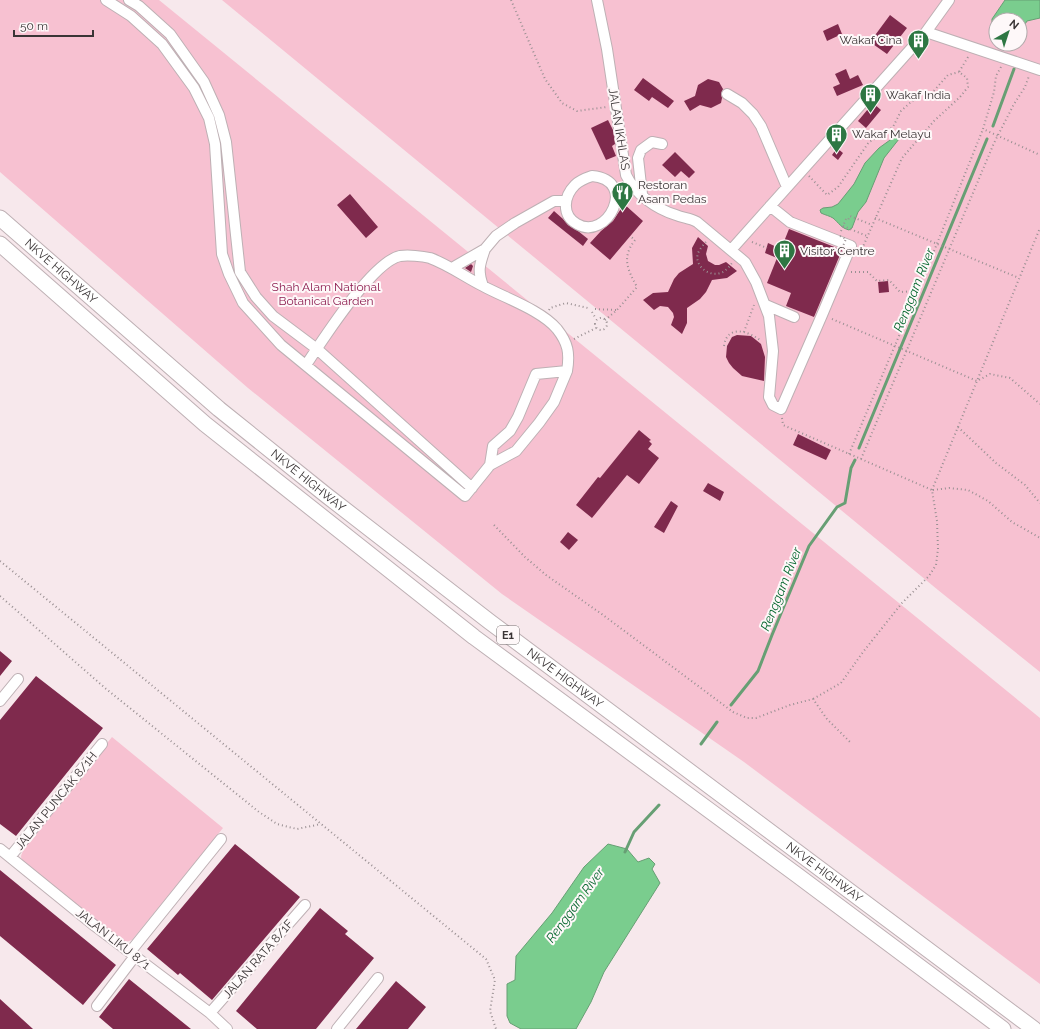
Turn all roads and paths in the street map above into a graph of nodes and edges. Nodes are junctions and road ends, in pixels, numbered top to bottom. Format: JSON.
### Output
{"nodes":[{"id":1,"x":106,"y":0,"type":"edge"},
{"id":2,"x":129,"y":0,"type":"edge"},
{"id":3,"x":511,"y":0,"type":"edge"},
{"id":4,"x":597,"y":0,"type":"edge"},
{"id":5,"x":949,"y":0,"type":"edge"},
{"id":6,"x":926,"y":32,"type":"junction"},
{"id":7,"x":973,"y":48,"type":"junction"},
{"id":8,"x":1005,"y":58,"type":"junction"},
{"id":9,"x":1036,"y":68,"type":"edge"},
{"id":10,"x":959,"y":72,"type":"junction"},
{"id":11,"x":727,"y":94,"type":"dead end"},
{"id":12,"x":614,"y":106,"type":"junction"},
{"id":13,"x":983,"y":129,"type":"junction"},
{"id":14,"x":998,"y":136,"type":"junction"},
{"id":15,"x":662,"y":144,"type":"dead end"},
{"id":16,"x":1040,"y":155,"type":"edge"},
{"id":17,"x":626,"y":175,"type":"junction"},
{"id":18,"x":808,"y":175,"type":"dead end"},
{"id":19,"x":611,"y":185,"type":"junction"},
{"id":20,"x":787,"y":188,"type":"junction"},
{"id":21,"x":642,"y":194,"type":"junction"},
{"id":22,"x":566,"y":202,"type":"junction"},
{"id":23,"x":770,"y":206,"type":"junction"},
{"id":24,"x":0,"y":218,"type":"edge"},
{"id":25,"x":875,"y":218,"type":"junction"},
{"id":26,"x":872,"y":225,"type":"junction"},
{"id":27,"x":843,"y":226,"type":"junction"},
{"id":28,"x":1040,"y":228,"type":"edge"},
{"id":29,"x":842,"y":229,"type":"dead end"},
{"id":30,"x":713,"y":235,"type":"junction"},
{"id":31,"x":630,"y":236,"type":"dead end"},
{"id":32,"x":840,"y":236,"type":"dead end"},
{"id":33,"x":751,"y":241,"type":"dead end"},
{"id":34,"x":0,"y":244,"type":"edge"},
{"id":35,"x":936,"y":244,"type":"junction"},
{"id":36,"x":843,"y":246,"type":"dead end"},
{"id":37,"x":485,"y":248,"type":"junction"},
{"id":38,"x":767,"y":248,"type":"dead end"},
{"id":39,"x":949,"y":249,"type":"junction"},
{"id":40,"x":734,"y":253,"type":"junction"},
{"id":41,"x":452,"y":268,"type":"junction"},
{"id":42,"x":851,"y":272,"type":"dead end"},
{"id":43,"x":1019,"y":278,"type":"junction"},
{"id":44,"x":483,"y":286,"type":"junction"},
{"id":45,"x":760,"y":291,"type":"junction"},
{"id":46,"x":918,"y":291,"type":"junction"},
{"id":47,"x":766,"y":305,"type":"junction"},
{"id":48,"x":588,"y":308,"type":"dead end"},
{"id":49,"x":595,"y":309,"type":"dead end"},
{"id":50,"x":617,"y":310,"type":"junction"},
{"id":51,"x":592,"y":312,"type":"dead end"},
{"id":52,"x":822,"y":314,"type":"junction"},
{"id":53,"x":542,"y":317,"type":"junction"},
{"id":54,"x":794,"y":317,"type":"dead end"},
{"id":55,"x":596,"y":319,"type":"junction"},
{"id":56,"x":605,"y":320,"type":"junction"},
{"id":57,"x":596,"y":328,"type":"junction"},
{"id":58,"x":744,"y":332,"type":"junction"},
{"id":59,"x":763,"y":343,"type":"dead end"},
{"id":60,"x":566,"y":344,"type":"junction"},
{"id":61,"x":895,"y":345,"type":"junction"},
{"id":62,"x":724,"y":346,"type":"dead end"},
{"id":63,"x":317,"y":349,"type":"junction"},
{"id":64,"x":907,"y":350,"type":"junction"},
{"id":65,"x":306,"y":365,"type":"junction"},
{"id":66,"x":567,"y":371,"type":"junction"},
{"id":67,"x":977,"y":381,"type":"junction"},
{"id":68,"x":1040,"y":404,"type":"edge"},
{"id":69,"x":781,"y":409,"type":"junction"},
{"id":70,"x":958,"y":427,"type":"junction"},
{"id":71,"x":849,"y":454,"type":"junction"},
{"id":72,"x":861,"y":460,"type":"junction"},
{"id":73,"x":490,"y":464,"type":"junction"},
{"id":74,"x":472,"y":488,"type":"junction"},
{"id":75,"x":932,"y":490,"type":"junction"},
{"id":76,"x":1040,"y":503,"type":"edge"},
{"id":77,"x":494,"y":525,"type":"dead end"},
{"id":78,"x":1040,"y":538,"type":"edge"},
{"id":79,"x":0,"y":561,"type":"edge"},
{"id":80,"x":0,"y":596,"type":"edge"},
{"id":81,"x":18,"y":679,"type":"dead end"},
{"id":82,"x":813,"y":699,"type":"junction"},
{"id":83,"x":0,"y":701,"type":"edge"},
{"id":84,"x":102,"y":744,"type":"dead end"},
{"id":85,"x":851,"y":744,"type":"dead end"},
{"id":86,"x":321,"y":824,"type":"junction"},
{"id":87,"x":220,"y":839,"type":"dead end"},
{"id":88,"x":0,"y":849,"type":"edge"},
{"id":89,"x":10,"y":857,"type":"junction"},
{"id":90,"x":305,"y":905,"type":"dead end"},
{"id":91,"x":132,"y":954,"type":"junction"},
{"id":92,"x":378,"y":978,"type":"dead end"},
{"id":93,"x":97,"y":1006,"type":"dead end"},
{"id":94,"x":210,"y":1014,"type":"junction"},
{"id":95,"x":226,"y":1029,"type":"edge"},
{"id":96,"x":337,"y":1029,"type":"edge"},
{"id":97,"x":496,"y":1029,"type":"edge"},
{"id":98,"x":1003,"y":1029,"type":"edge"},
{"id":99,"x":1034,"y":1029,"type":"edge"}],
"edges":[{"from":1,"to":65,"type":"street"},
{"from":2,"to":63,"type":"street"},
{"from":3,"to":12,"type":"path"},
{"from":4,"to":12,"type":"street","name":"JALAN IKHLAS"},
{"from":5,"to":6,"type":"street"},
{"from":6,"to":7,"type":"street"},
{"from":6,"to":20,"type":"street"},
{"from":7,"to":8,"type":"street"},
{"from":7,"to":10,"type":"path"},
{"from":8,"to":9,"type":"street"},
{"from":8,"to":13,"type":"path"},
{"from":9,"to":14,"type":"path"},
{"from":10,"to":18,"type":"path"},
{"from":10,"to":25,"type":"path"},
{"from":11,"to":20,"type":"street"},
{"from":12,"to":17,"type":"street","name":"JALAN IKHLAS"},
{"from":13,"to":14,"type":"path"},
{"from":13,"to":35,"type":"path"},
{"from":14,"to":16,"type":"path"},
{"from":14,"to":39,"type":"path"},
{"from":15,"to":21,"type":"street"},
{"from":17,"to":19,"type":"street"},
{"from":17,"to":21,"type":"street","name":"JALAN IKHLAS"},
{"from":19,"to":22,"type":"street"},
{"from":19,"to":22,"type":"street"},
{"from":20,"to":23,"type":"street"},
{"from":21,"to":30,"type":"street","name":"JALAN IKHLAS"},
{"from":22,"to":37,"type":"street"},
{"from":23,"to":40,"type":"street"},
{"from":23,"to":52,"type":"street"},
{"from":24,"to":99,"type":"highway","name":"NKVE HIGHWAY","number":"E1"},
{"from":25,"to":26,"type":"path"},
{"from":25,"to":35,"type":"path"},
{"from":26,"to":27,"type":"path"},
{"from":26,"to":27,"type":"path"},
{"from":27,"to":29,"type":"path"},
{"from":28,"to":43,"type":"path"},
{"from":30,"to":40,"type":"street","name":"JALAN IKHLAS"},
{"from":30,"to":40,"type":"path"},
{"from":31,"to":50,"type":"path"},
{"from":32,"to":36,"type":"path","bridge":true},
{"from":33,"to":38,"type":"path"},
{"from":34,"to":98,"type":"highway","name":"NKVE HIGHWAY","number":"E1"},
{"from":35,"to":39,"type":"path"},
{"from":35,"to":46,"type":"path"},
{"from":37,"to":41,"type":"street"},
{"from":37,"to":44,"type":"street"},
{"from":39,"to":43,"type":"path"},
{"from":39,"to":64,"type":"path"},
{"from":40,"to":45,"type":"street","name":"JALAN IKHLAS"},
{"from":41,"to":44,"type":"street"},
{"from":41,"to":63,"type":"street"},
{"from":42,"to":46,"type":"path"},
{"from":43,"to":67,"type":"path"},
{"from":44,"to":53,"type":"street"},
{"from":45,"to":47,"type":"street","name":"JALAN IKHLAS"},
{"from":45,"to":58,"type":"path"},
{"from":46,"to":61,"type":"path"},
{"from":47,"to":54,"type":"street"},
{"from":47,"to":69,"type":"street","name":"JALAN IKHLAS"},
{"from":48,"to":53,"type":"path"},
{"from":49,"to":50,"type":"path"},
{"from":50,"to":56,"type":"path"},
{"from":51,"to":55,"type":"path"},
{"from":52,"to":61,"type":"path"},
{"from":52,"to":69,"type":"street"},
{"from":53,"to":60,"type":"street"},
{"from":55,"to":56,"type":"path"},
{"from":55,"to":57,"type":"path"},
{"from":56,"to":57,"type":"path"},
{"from":57,"to":60,"type":"path"},
{"from":58,"to":59,"type":"path"},
{"from":58,"to":62,"type":"path"},
{"from":60,"to":66,"type":"street"},
{"from":61,"to":64,"type":"path"},
{"from":61,"to":71,"type":"path"},
{"from":63,"to":65,"type":"street"},
{"from":63,"to":74,"type":"street"},
{"from":64,"to":67,"type":"path"},
{"from":64,"to":72,"type":"path"},
{"from":65,"to":74,"type":"street"},
{"from":66,"to":73,"type":"street"},
{"from":66,"to":73,"type":"street"},
{"from":67,"to":68,"type":"path"},
{"from":67,"to":70,"type":"path"},
{"from":69,"to":71,"type":"path"},
{"from":70,"to":75,"type":"path"},
{"from":70,"to":76,"type":"path"},
{"from":71,"to":72,"type":"path"},
{"from":72,"to":75,"type":"path"},
{"from":73,"to":74,"type":"street"},
{"from":75,"to":78,"type":"path"},
{"from":75,"to":82,"type":"path"},
{"from":77,"to":82,"type":"path"},
{"from":79,"to":86,"type":"path"},
{"from":80,"to":86,"type":"path"},
{"from":81,"to":83,"type":"street"},
{"from":82,"to":85,"type":"path"},
{"from":84,"to":89,"type":"street","name":"JALAN PUNCAK 8/1H"},
{"from":86,"to":97,"type":"path"},
{"from":87,"to":91,"type":"street"},
{"from":88,"to":89,"type":"street","name":"JALAN LIKU 8/1"},
{"from":89,"to":91,"type":"street","name":"JALAN LIKU 8/1"},
{"from":90,"to":94,"type":"street","name":"JALAN RATA 8/1F"},
{"from":91,"to":93,"type":"street"},
{"from":91,"to":94,"type":"street","name":"JALAN LIKU 8/1"},
{"from":92,"to":96,"type":"street"},
{"from":94,"to":95,"type":"street","name":"JALAN LIKU 8/1"}]}
